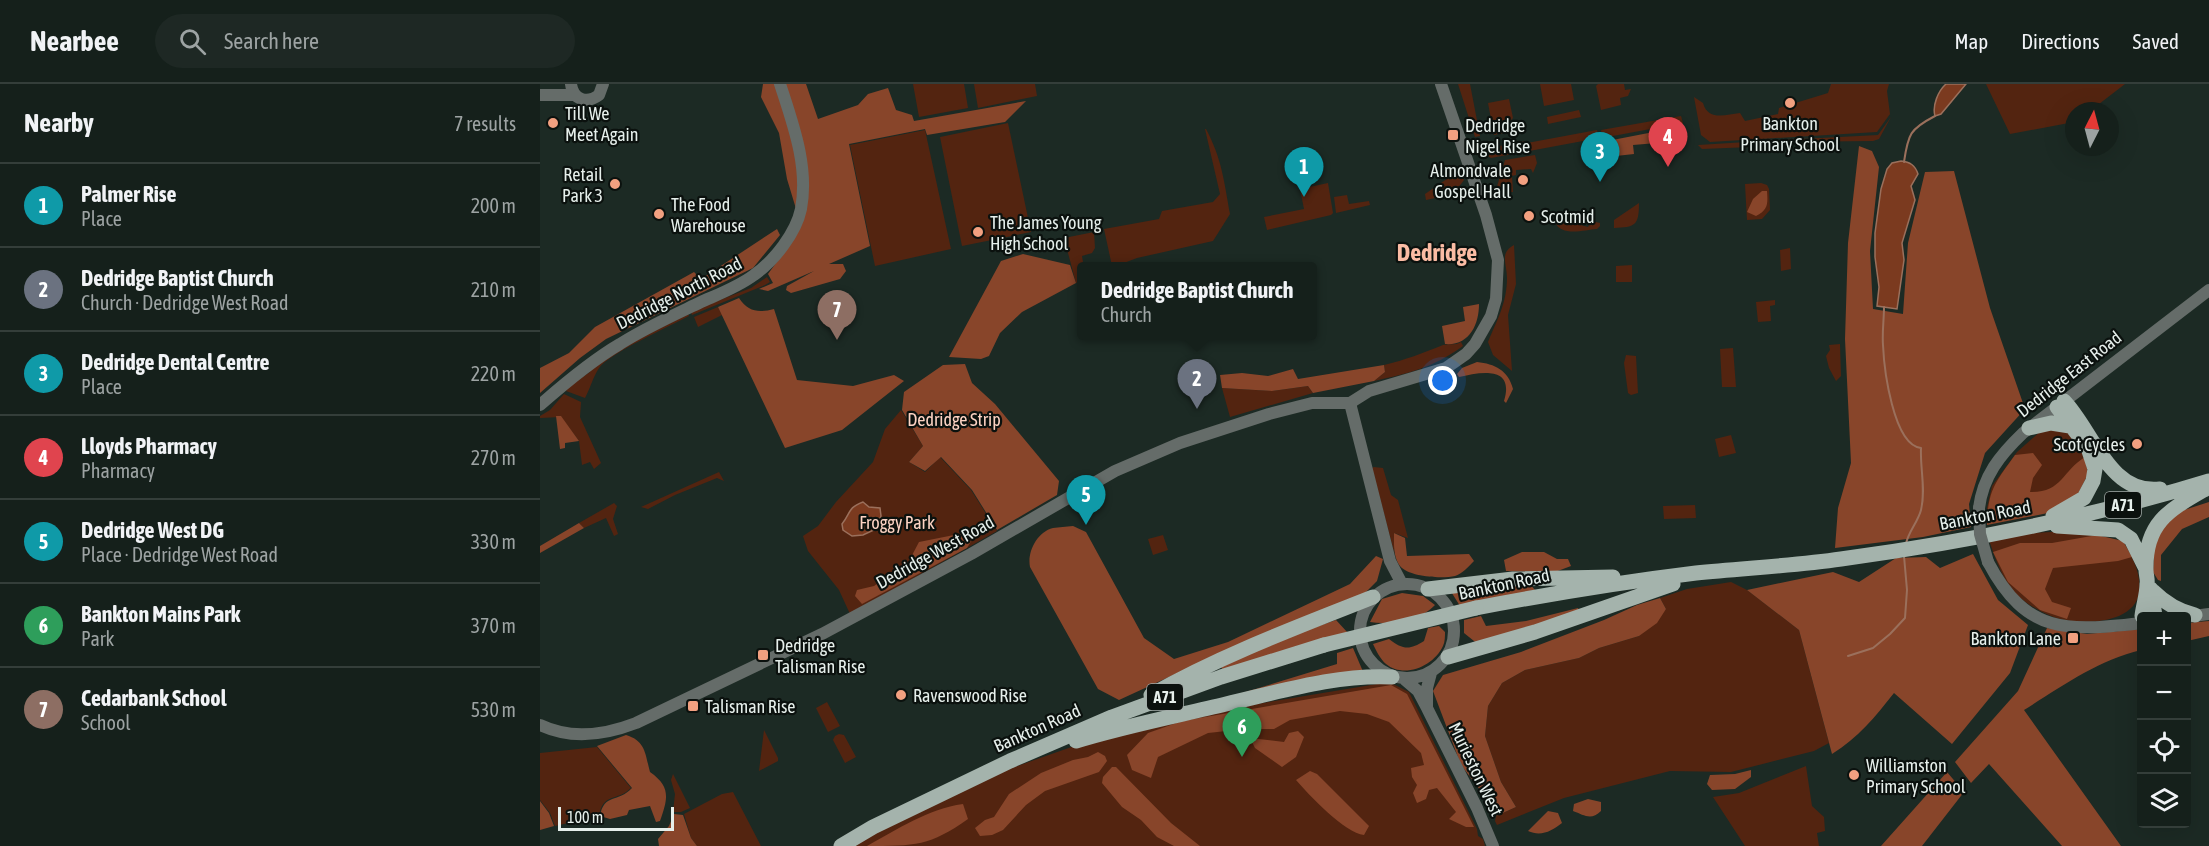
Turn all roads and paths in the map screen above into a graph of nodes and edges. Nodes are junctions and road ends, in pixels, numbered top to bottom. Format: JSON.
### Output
{"nodes":[{"id":1,"x":560,"y":84,"type":"edge"},
{"id":2,"x":780,"y":84,"type":"edge"},
{"id":3,"x":1441,"y":84,"type":"edge"},
{"id":4,"x":606,"y":86,"type":"edge"},
{"id":5,"x":573,"y":90,"type":"edge"},
{"id":6,"x":540,"y":95,"type":"edge"},
{"id":7,"x":2209,"y":290,"type":"edge"},
{"id":8,"x":1350,"y":403,"type":"junction"},
{"id":9,"x":2061,"y":404,"type":"junction"},
{"id":10,"x":540,"y":405,"type":"edge"},
{"id":11,"x":2070,"y":426,"type":"junction"},
{"id":12,"x":2029,"y":428,"type":"junction"},
{"id":13,"x":2209,"y":481,"type":"edge"},
{"id":14,"x":2209,"y":488,"type":"edge"},
{"id":15,"x":2030,"y":526,"type":"junction"},
{"id":16,"x":1389,"y":561,"type":"junction"},
{"id":17,"x":1719,"y":571,"type":"junction"},
{"id":18,"x":1695,"y":574,"type":"junction"},
{"id":19,"x":2149,"y":582,"type":"junction"},
{"id":20,"x":1402,"y":584,"type":"junction"},
{"id":21,"x":1428,"y":589,"type":"junction"},
{"id":22,"x":1378,"y":594,"type":"junction"},
{"id":23,"x":2143,"y":612,"type":"edge"},
{"id":24,"x":2154,"y":612,"type":"edge"},
{"id":25,"x":2197,"y":615,"type":"edge"},
{"id":26,"x":2137,"y":624,"type":"edge"},
{"id":27,"x":1448,"y":657,"type":"junction"},
{"id":28,"x":1431,"y":673,"type":"junction"},
{"id":29,"x":1398,"y":678,"type":"junction"},
{"id":30,"x":1427,"y":708,"type":"junction"},
{"id":31,"x":1112,"y":717,"type":"junction"},
{"id":32,"x":540,"y":725,"type":"edge"},
{"id":33,"x":1011,"y":761,"type":"junction"},
{"id":34,"x":841,"y":846,"type":"edge"},
{"id":35,"x":1493,"y":846,"type":"edge"}],
"edges":[{"from":1,"to":6,"type":"street"},
{"from":2,"to":10,"type":"street","name":"Dedridge North Road"},
{"from":3,"to":8,"type":"street"},
{"from":4,"to":5,"type":"street"},
{"from":5,"to":6,"type":"street"},
{"from":7,"to":9,"type":"street","name":"Dedridge East Road"},
{"from":8,"to":16,"type":"street"},
{"from":8,"to":32,"type":"street","name":"Dedridge West Road"},
{"from":9,"to":11,"type":"main road"},
{"from":9,"to":12,"type":"street","name":"Dedridge East Road"},
{"from":9,"to":13,"type":"main road"},
{"from":11,"to":12,"type":"main road"},
{"from":11,"to":15,"type":"main road"},
{"from":12,"to":26,"type":"street","name":"Dedridge East Road","bridge":true},
{"from":13,"to":15,"type":"main road","name":"Bankton Road","number":"A71"},
{"from":14,"to":19,"type":"main road"},
{"from":15,"to":17,"type":"main road","name":"Bankton Road","number":"A71"},
{"from":15,"to":19,"type":"main road"},
{"from":16,"to":20,"type":"street"},
{"from":16,"to":22,"type":"street"},
{"from":17,"to":18,"type":"main road","name":"Bankton Road","number":"A71"},
{"from":17,"to":27,"type":"main road"},
{"from":18,"to":21,"type":"main road"},
{"from":18,"to":31,"type":"main road","name":"Bankton Road","number":"A71","bridge":true},
{"from":19,"to":23,"type":"main road"},
{"from":19,"to":24,"type":"main road"},
{"from":19,"to":25,"type":"main road"},
{"from":20,"to":21,"type":"street"},
{"from":20,"to":22,"type":"street"},
{"from":21,"to":27,"type":"street"},
{"from":22,"to":29,"type":"street"},
{"from":22,"to":31,"type":"main road"},
{"from":27,"to":28,"type":"street"},
{"from":28,"to":29,"type":"street"},
{"from":28,"to":30,"type":"street","name":"Murieston West"},
{"from":29,"to":30,"type":"street","name":"Murieston West"},
{"from":29,"to":33,"type":"main road"},
{"from":30,"to":35,"type":"street","name":"Murieston West"},
{"from":31,"to":33,"type":"main road","name":"Bankton Road","number":"A71"},
{"from":33,"to":34,"type":"main road","name":"Bankton Road","number":"A71"}]}
